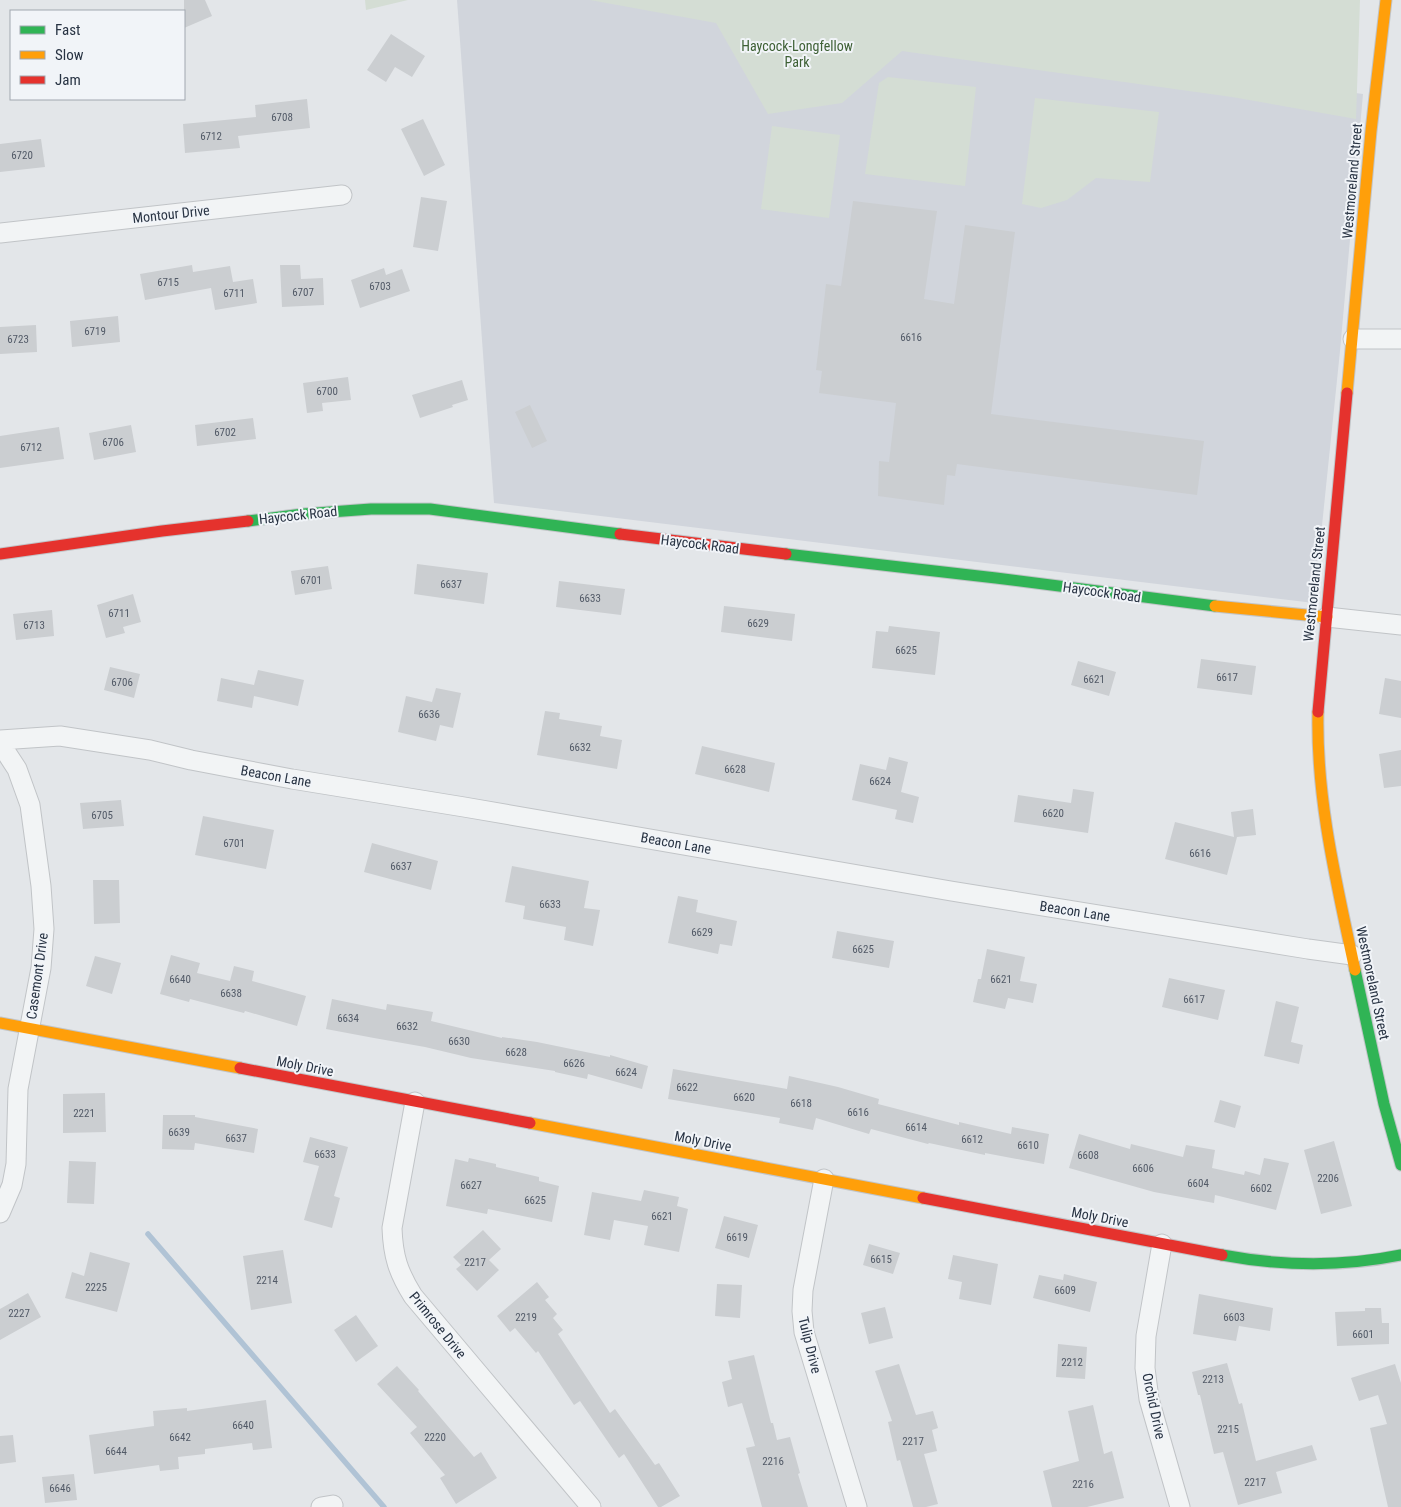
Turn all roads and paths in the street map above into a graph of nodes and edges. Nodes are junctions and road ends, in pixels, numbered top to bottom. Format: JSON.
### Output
{"nodes":[{"id":1,"x":1386,"y":0,"type":"edge"},
{"id":2,"x":1393,"y":27,"type":"edge"},
{"id":3,"x":342,"y":195,"type":"dead end"},
{"id":4,"x":0,"y":233,"type":"edge"},
{"id":5,"x":1353,"y":339,"type":"junction"},
{"id":6,"x":1401,"y":339,"type":"edge"},
{"id":7,"x":0,"y":554,"type":"edge"},
{"id":8,"x":1327,"y":618,"type":"junction"},
{"id":9,"x":1401,"y":624,"type":"edge"},
{"id":10,"x":0,"y":741,"type":"edge"},
{"id":11,"x":1352,"y":955,"type":"junction"},
{"id":12,"x":0,"y":1024,"type":"edge"},
{"id":13,"x":29,"y":1029,"type":"junction"},
{"id":14,"x":415,"y":1102,"type":"junction"},
{"id":15,"x":1401,"y":1165,"type":"edge"},
{"id":16,"x":824,"y":1179,"type":"junction"},
{"id":17,"x":0,"y":1213,"type":"edge"},
{"id":18,"x":1162,"y":1244,"type":"junction"},
{"id":19,"x":1401,"y":1255,"type":"edge"},
{"id":20,"x":591,"y":1507,"type":"edge"},
{"id":21,"x":857,"y":1507,"type":"edge"},
{"id":22,"x":1180,"y":1507,"type":"edge"}],
"edges":[{"from":1,"to":2,"type":"main road","name":"Westmoreland Street"},
{"from":2,"to":5,"type":"main road","name":"Westmoreland Street"},
{"from":3,"to":4,"type":"street","name":"Montour Drive"},
{"from":5,"to":6,"type":"street"},
{"from":5,"to":8,"type":"main road","name":"Westmoreland Street"},
{"from":7,"to":8,"type":"main road","name":"Haycock Road"},
{"from":8,"to":9,"type":"street","name":"Haycock Road"},
{"from":8,"to":11,"type":"main road","name":"Westmoreland Street"},
{"from":10,"to":11,"type":"street","name":"Beacon Lane"},
{"from":10,"to":13,"type":"street","name":"Casemont Drive"},
{"from":11,"to":15,"type":"main road","name":"Westmoreland Street"},
{"from":12,"to":13,"type":"main road","name":"Moly Drive"},
{"from":13,"to":14,"type":"main road","name":"Moly Drive"},
{"from":13,"to":17,"type":"street","name":"Casemont Drive"},
{"from":14,"to":16,"type":"main road","name":"Moly Drive"},
{"from":14,"to":20,"type":"street","name":"Primrose Drive"},
{"from":16,"to":18,"type":"main road","name":"Moly Drive"},
{"from":16,"to":21,"type":"street","name":"Tulip Drive"},
{"from":18,"to":19,"type":"main road","name":"Moly Drive"},
{"from":18,"to":22,"type":"street","name":"Orchid Drive"}]}
